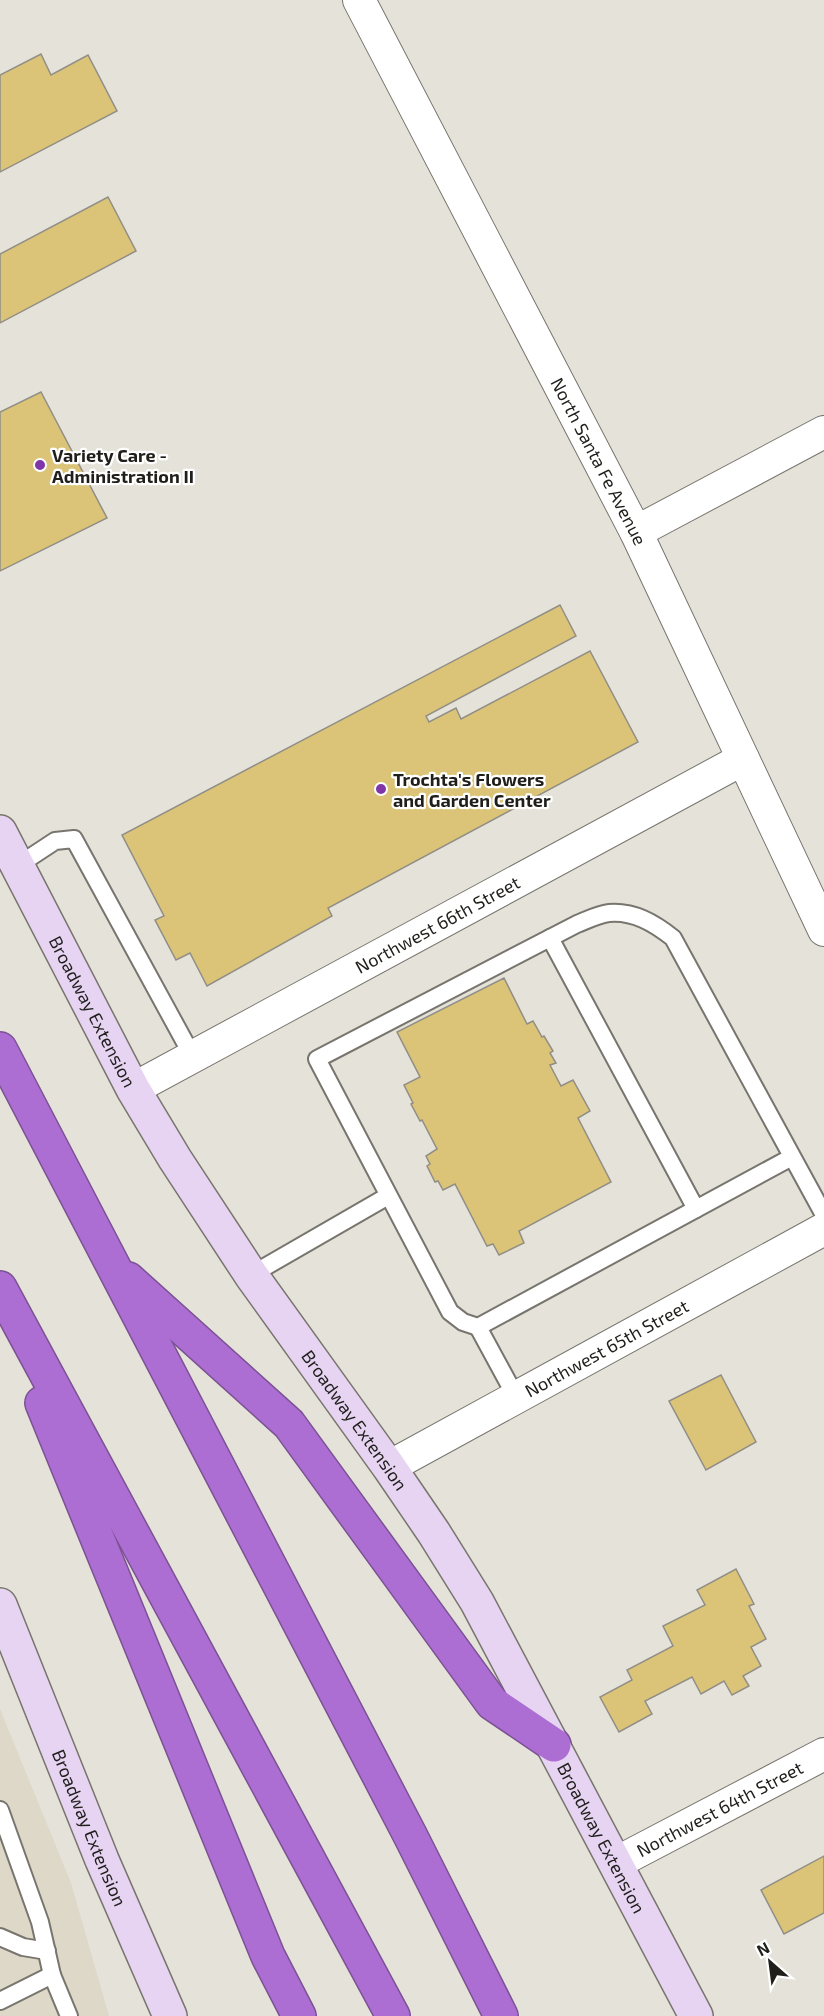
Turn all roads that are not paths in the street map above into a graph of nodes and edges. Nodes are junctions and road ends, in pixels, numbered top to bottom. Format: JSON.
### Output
{"nodes":[{"id":1,"x":359,"y":0,"type":"edge"},
{"id":2,"x":824,"y":432,"type":"edge"},
{"id":3,"x":636,"y":532,"type":"junction"},
{"id":4,"x":743,"y":759,"type":"junction"},
{"id":5,"x":0,"y":832,"type":"edge"},
{"id":6,"x":17,"y":866,"type":"junction"},
{"id":7,"x":824,"y":930,"type":"edge"},
{"id":8,"x":550,"y":938,"type":"junction"},
{"id":9,"x":0,"y":1049,"type":"edge"},
{"id":10,"x":193,"y":1057,"type":"junction"},
{"id":11,"x":133,"y":1089,"type":"junction"},
{"id":12,"x":792,"y":1157,"type":"junction"},
{"id":13,"x":388,"y":1196,"type":"junction"},
{"id":14,"x":696,"y":1209,"type":"junction"},
{"id":15,"x":824,"y":1215,"type":"edge"},
{"id":16,"x":824,"y":1229,"type":"edge"},
{"id":17,"x":111,"y":1264,"type":"junction"},
{"id":18,"x":251,"y":1275,"type":"junction"},
{"id":19,"x":0,"y":1288,"type":"edge"},
{"id":20,"x":0,"y":1301,"type":"edge"},
{"id":21,"x":478,"y":1327,"type":"junction"},
{"id":22,"x":516,"y":1397,"type":"junction"},
{"id":23,"x":389,"y":1467,"type":"junction"},
{"id":24,"x":0,"y":1605,"type":"edge"},
{"id":25,"x":554,"y":1745,"type":"junction"},
{"id":26,"x":824,"y":1754,"type":"edge"},
{"id":27,"x":0,"y":1810,"type":"edge"},
{"id":28,"x":616,"y":1863,"type":"junction"},
{"id":29,"x":0,"y":1937,"type":"edge"},
{"id":30,"x":47,"y":1951,"type":"junction"},
{"id":31,"x":52,"y":1975,"type":"junction"},
{"id":32,"x":0,"y":2001,"type":"edge"},
{"id":33,"x":69,"y":2016,"type":"edge"},
{"id":34,"x":170,"y":2016,"type":"edge"},
{"id":35,"x":299,"y":2016,"type":"edge"},
{"id":36,"x":393,"y":2016,"type":"edge"},
{"id":37,"x":501,"y":2016,"type":"edge"},
{"id":38,"x":696,"y":2016,"type":"edge"}],
"edges":[{"from":1,"to":3,"type":"street","name":"North Santa Fe Avenue"},
{"from":2,"to":3,"type":"street"},
{"from":3,"to":4,"type":"street","name":"North Santa Fe Avenue"},
{"from":4,"to":7,"type":"street","name":"North Santa Fe Avenue"},
{"from":4,"to":10,"type":"street","name":"Northwest 66th Street"},
{"from":5,"to":6,"type":"main road","name":"Broadway Extension"},
{"from":6,"to":10,"type":"lane"},
{"from":6,"to":11,"type":"main road","name":"Broadway Extension"},
{"from":8,"to":12,"type":"lane"},
{"from":8,"to":13,"type":"lane"},
{"from":8,"to":14,"type":"lane"},
{"from":9,"to":17,"type":"highway"},
{"from":10,"to":11,"type":"street","name":"Northwest 66th Street"},
{"from":11,"to":18,"type":"main road","name":"Broadway Extension"},
{"from":12,"to":14,"type":"lane"},
{"from":12,"to":15,"type":"lane"},
{"from":13,"to":18,"type":"lane"},
{"from":13,"to":21,"type":"lane"},
{"from":14,"to":21,"type":"lane"},
{"from":16,"to":22,"type":"street","name":"Northwest 65th Street"},
{"from":17,"to":25,"type":"highway"},
{"from":17,"to":37,"type":"highway"},
{"from":18,"to":23,"type":"main road","name":"Broadway Extension"},
{"from":19,"to":36,"type":"highway"},
{"from":20,"to":35,"type":"highway"},
{"from":21,"to":22,"type":"lane"},
{"from":22,"to":23,"type":"street","name":"Northwest 65th Street"},
{"from":23,"to":25,"type":"main road","name":"Broadway Extension"},
{"from":24,"to":34,"type":"main road","name":"Broadway Extension"},
{"from":25,"to":28,"type":"main road","name":"Broadway Extension"},
{"from":26,"to":28,"type":"street","name":"Northwest 64th Street"},
{"from":27,"to":30,"type":"lane"},
{"from":28,"to":38,"type":"main road","name":"Broadway Extension"},
{"from":29,"to":30,"type":"lane"},
{"from":30,"to":31,"type":"lane"},
{"from":31,"to":32,"type":"lane"},
{"from":31,"to":33,"type":"lane"}]}
